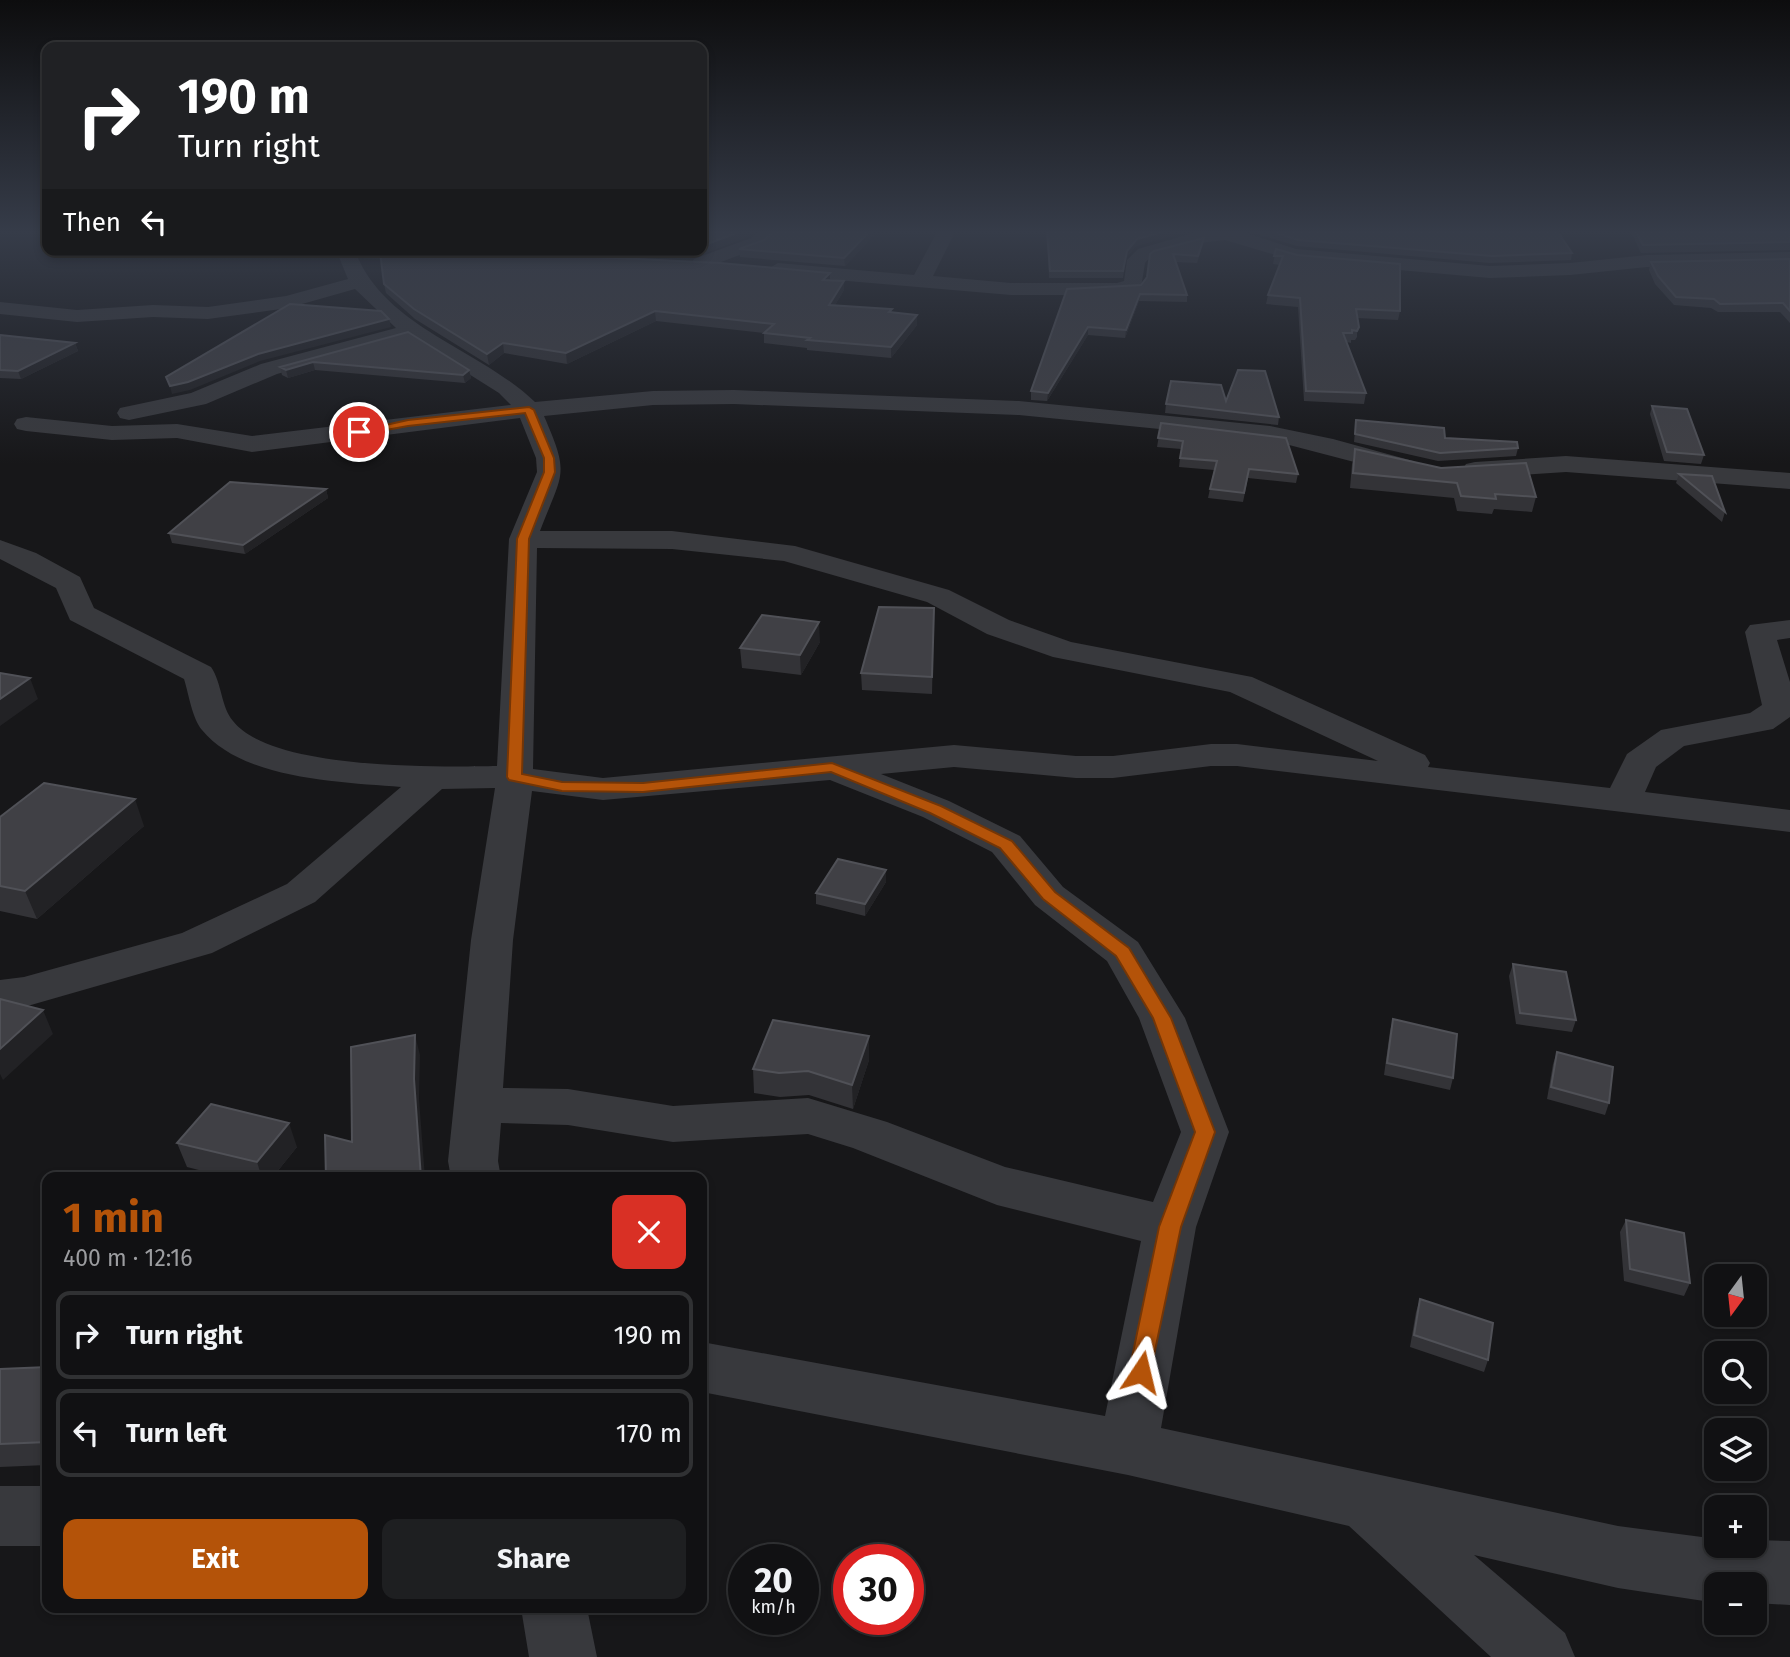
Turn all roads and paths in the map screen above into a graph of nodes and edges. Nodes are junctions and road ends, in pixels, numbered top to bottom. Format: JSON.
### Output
{"nodes":[{"id":1,"x":4,"y":309,"type":"edge"},
{"id":2,"x":232,"y":309,"type":"edge"},
{"id":3,"x":389,"y":309,"type":"edge"},
{"id":4,"x":411,"y":330,"type":"junction"},
{"id":5,"x":529,"y":410,"type":"junction"},
{"id":6,"x":26,"y":424,"type":"junction"},
{"id":7,"x":0,"y":427,"type":"edge"},
{"id":8,"x":1425,"y":471,"type":"edge"},
{"id":9,"x":1454,"y":472,"type":"edge"},
{"id":10,"x":1790,"y":481,"type":"edge"},
{"id":11,"x":523,"y":539,"type":"junction"},
{"id":12,"x":0,"y":549,"type":"edge"},
{"id":13,"x":1790,"y":629,"type":"edge"},
{"id":14,"x":832,"y":768,"type":"junction"},
{"id":15,"x":515,"y":777,"type":"junction"},
{"id":16,"x":433,"y":778,"type":"junction"},
{"id":17,"x":1453,"y":781,"type":"junction"},
{"id":18,"x":1624,"y":799,"type":"junction"},
{"id":19,"x":1790,"y":821,"type":"edge"},
{"id":20,"x":0,"y":995,"type":"edge"},
{"id":21,"x":478,"y":1105,"type":"junction"},
{"id":22,"x":475,"y":1172,"type":"edge"},
{"id":23,"x":1170,"y":1227,"type":"junction"},
{"id":24,"x":707,"y":1368,"type":"edge"},
{"id":25,"x":1128,"y":1447,"type":"junction"},
{"id":26,"x":1365,"y":1501,"type":"junction"},
{"id":27,"x":0,"y":1516,"type":"edge"},
{"id":28,"x":42,"y":1516,"type":"edge"},
{"id":29,"x":1790,"y":1573,"type":"edge"},
{"id":30,"x":555,"y":1613,"type":"edge"},
{"id":31,"x":563,"y":1657,"type":"edge"},
{"id":32,"x":1541,"y":1657,"type":"edge"}],
"edges":[{"from":1,"to":2,"type":"street"},
{"from":3,"to":4,"type":"street"},
{"from":4,"to":5,"type":"street"},
{"from":4,"to":6,"type":"street"},
{"from":5,"to":6,"type":"street"},
{"from":5,"to":8,"type":"street"},
{"from":5,"to":11,"type":"street"},
{"from":6,"to":7,"type":"street"},
{"from":9,"to":10,"type":"street"},
{"from":11,"to":15,"type":"street"},
{"from":11,"to":17,"type":"street"},
{"from":12,"to":16,"type":"street"},
{"from":13,"to":18,"type":"street"},
{"from":14,"to":15,"type":"street"},
{"from":14,"to":17,"type":"street"},
{"from":14,"to":23,"type":"street"},
{"from":15,"to":16,"type":"street"},
{"from":15,"to":21,"type":"street"},
{"from":16,"to":20,"type":"street"},
{"from":17,"to":18,"type":"street"},
{"from":18,"to":19,"type":"street"},
{"from":21,"to":22,"type":"street"},
{"from":21,"to":23,"type":"street"},
{"from":23,"to":25,"type":"street"},
{"from":24,"to":25,"type":"street"},
{"from":25,"to":26,"type":"street"},
{"from":26,"to":29,"type":"street"},
{"from":26,"to":32,"type":"street"},
{"from":27,"to":28,"type":"street"},
{"from":30,"to":31,"type":"street"}]}
